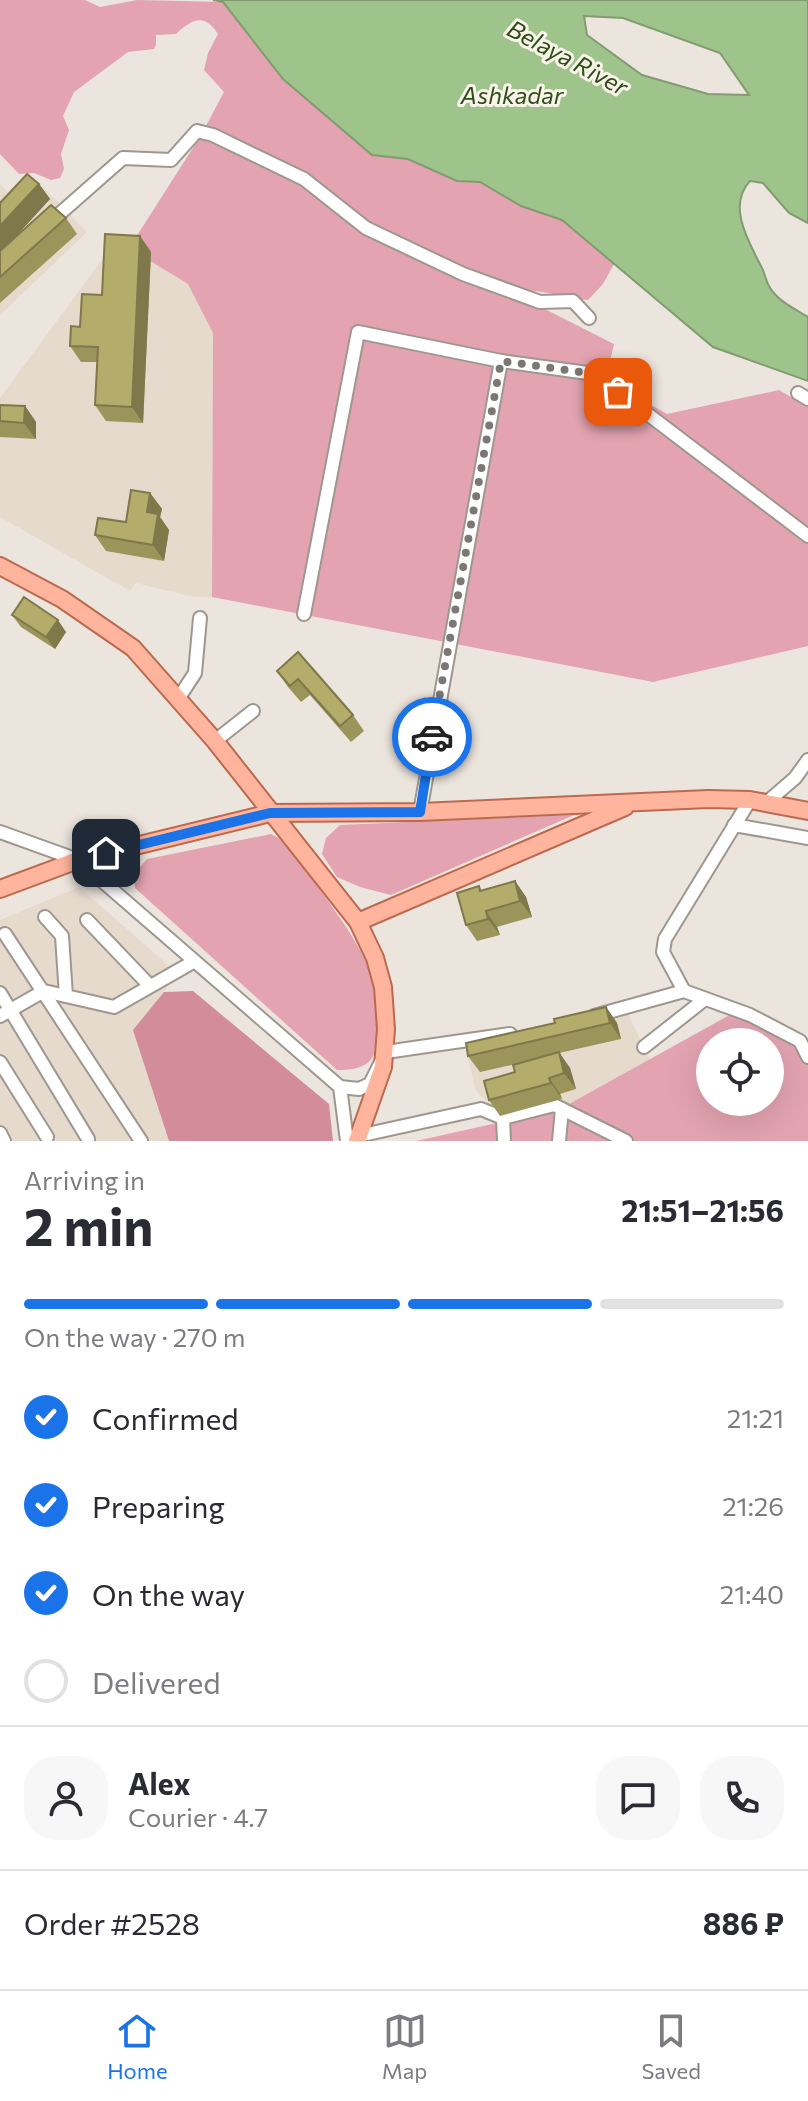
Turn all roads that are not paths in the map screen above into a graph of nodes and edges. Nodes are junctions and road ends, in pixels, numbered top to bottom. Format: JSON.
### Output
{"nodes":[{"id":1,"x":34,"y":237,"type":"edge"},
{"id":2,"x":589,"y":318,"type":"dead end"},
{"id":3,"x":501,"y":361,"type":"junction"},
{"id":4,"x":808,"y":536,"type":"edge"},
{"id":5,"x":0,"y":566,"type":"edge"},
{"id":6,"x":304,"y":614,"type":"dead end"},
{"id":7,"x":200,"y":618,"type":"dead end"},
{"id":8,"x":178,"y":699,"type":"junction"},
{"id":9,"x":253,"y":711,"type":"dead end"},
{"id":10,"x":215,"y":741,"type":"junction"},
{"id":11,"x":808,"y":760,"type":"edge"},
{"id":12,"x":758,"y":802,"type":"junction"},
{"id":13,"x":633,"y":803,"type":"junction"},
{"id":14,"x":808,"y":811,"type":"edge"},
{"id":15,"x":420,"y":812,"type":"junction"},
{"id":16,"x":270,"y":813,"type":"junction"},
{"id":17,"x":734,"y":825,"type":"junction"},
{"id":18,"x":0,"y":832,"type":"edge"},
{"id":19,"x":808,"y":838,"type":"edge"},
{"id":20,"x":78,"y":860,"type":"junction"},
{"id":21,"x":0,"y":889,"type":"edge"},
{"id":22,"x":45,"y":917,"type":"dead end"},
{"id":23,"x":87,"y":920,"type":"dead end"},
{"id":24,"x":358,"y":922,"type":"junction"},
{"id":25,"x":5,"y":934,"type":"dead end"},
{"id":26,"x":193,"y":962,"type":"junction"},
{"id":27,"x":150,"y":986,"type":"junction"},
{"id":28,"x":44,"y":991,"type":"junction"},
{"id":29,"x":684,"y":991,"type":"junction"},
{"id":30,"x":0,"y":993,"type":"edge"},
{"id":31,"x":66,"y":996,"type":"junction"},
{"id":32,"x":705,"y":999,"type":"junction"},
{"id":33,"x":5,"y":1012,"type":"edge"},
{"id":34,"x":586,"y":1018,"type":"edge"},
{"id":35,"x":528,"y":1032,"type":"edge"},
{"id":36,"x":644,"y":1047,"type":"dead end"},
{"id":37,"x":386,"y":1052,"type":"junction"},
{"id":38,"x":808,"y":1057,"type":"edge"},
{"id":39,"x":0,"y":1062,"type":"edge"},
{"id":40,"x":340,"y":1087,"type":"junction"},
{"id":41,"x":562,"y":1109,"type":"junction"},
{"id":42,"x":503,"y":1118,"type":"junction"},
{"id":43,"x":0,"y":1133,"type":"edge"},
{"id":44,"x":47,"y":1137,"type":"dead end"},
{"id":45,"x":88,"y":1139,"type":"dead end"},
{"id":46,"x":354,"y":1139,"type":"edge"},
{"id":47,"x":4,"y":1141,"type":"edge"},
{"id":48,"x":141,"y":1141,"type":"edge"},
{"id":49,"x":504,"y":1141,"type":"edge"},
{"id":50,"x":559,"y":1141,"type":"edge"},
{"id":51,"x":626,"y":1141,"type":"edge"}],
"edges":[{"from":1,"to":2,"type":"street"},
{"from":3,"to":4,"type":"street"},
{"from":3,"to":6,"type":"street"},
{"from":3,"to":15,"type":"street"},
{"from":5,"to":8,"type":"main road"},
{"from":7,"to":8,"type":"street"},
{"from":8,"to":10,"type":"main road"},
{"from":9,"to":10,"type":"street"},
{"from":10,"to":16,"type":"main road"},
{"from":11,"to":12,"type":"street"},
{"from":12,"to":13,"type":"main road"},
{"from":12,"to":14,"type":"main road"},
{"from":12,"to":17,"type":"street"},
{"from":13,"to":15,"type":"main road"},
{"from":13,"to":24,"type":"main road"},
{"from":15,"to":16,"type":"main road"},
{"from":16,"to":20,"type":"main road"},
{"from":16,"to":24,"type":"main road"},
{"from":17,"to":19,"type":"street"},
{"from":17,"to":29,"type":"street"},
{"from":18,"to":20,"type":"street"},
{"from":20,"to":21,"type":"main road"},
{"from":20,"to":26,"type":"street"},
{"from":22,"to":31,"type":"street"},
{"from":23,"to":27,"type":"street"},
{"from":24,"to":37,"type":"main road"},
{"from":25,"to":28,"type":"street"},
{"from":26,"to":27,"type":"street"},
{"from":26,"to":40,"type":"street"},
{"from":27,"to":31,"type":"street"},
{"from":28,"to":31,"type":"street"},
{"from":28,"to":33,"type":"street"},
{"from":28,"to":48,"type":"street"},
{"from":29,"to":32,"type":"street"},
{"from":29,"to":34,"type":"street"},
{"from":30,"to":33,"type":"street"},
{"from":32,"to":36,"type":"street"},
{"from":32,"to":38,"type":"street"},
{"from":33,"to":45,"type":"street"},
{"from":35,"to":37,"type":"street"},
{"from":37,"to":40,"type":"street"},
{"from":37,"to":46,"type":"main road"},
{"from":39,"to":44,"type":"street"},
{"from":40,"to":46,"type":"street"},
{"from":41,"to":42,"type":"street"},
{"from":41,"to":50,"type":"street"},
{"from":41,"to":51,"type":"street"},
{"from":42,"to":46,"type":"street"},
{"from":42,"to":49,"type":"street"},
{"from":43,"to":47,"type":"street"}]}
